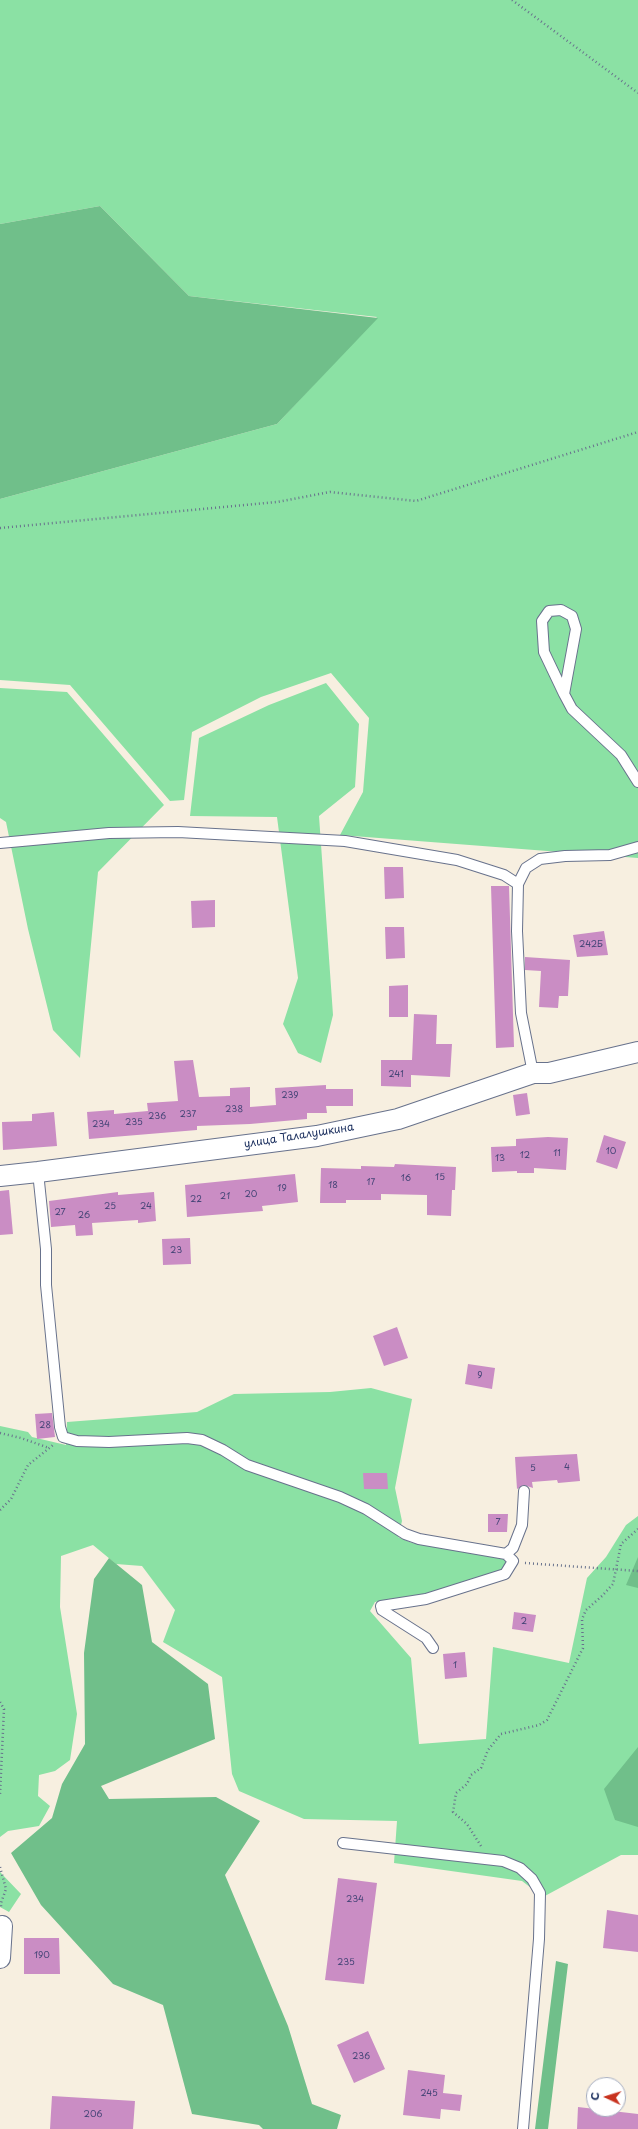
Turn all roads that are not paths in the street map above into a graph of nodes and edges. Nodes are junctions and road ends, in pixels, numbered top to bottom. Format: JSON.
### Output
{"nodes":[{"id":1,"x":564,"y":694,"type":"junction"},
{"id":2,"x":638,"y":782,"type":"edge"},
{"id":3,"x":0,"y":843,"type":"edge"},
{"id":4,"x":638,"y":847,"type":"edge"},
{"id":5,"x":518,"y":884,"type":"junction"},
{"id":6,"x":638,"y":1052,"type":"edge"},
{"id":7,"x":533,"y":1073,"type":"junction"},
{"id":8,"x":38,"y":1172,"type":"junction"},
{"id":9,"x":0,"y":1176,"type":"edge"},
{"id":10,"x":524,"y":1491,"type":"dead end"},
{"id":11,"x":510,"y":1557,"type":"junction"},
{"id":12,"x":433,"y":1648,"type":"dead end"},
{"id":13,"x":343,"y":1844,"type":"dead end"},
{"id":14,"x":2,"y":1926,"type":"road end"},
{"id":15,"x":0,"y":1958,"type":"edge"},
{"id":16,"x":523,"y":2129,"type":"edge"}],
"edges":[{"from":1,"to":1,"type":"lane"},
{"from":1,"to":2,"type":"lane"},
{"from":3,"to":5,"type":"lane"},
{"from":4,"to":5,"type":"lane"},
{"from":5,"to":7,"type":"lane"},
{"from":6,"to":7,"type":"street","name":"улица Талалушкина"},
{"from":7,"to":8,"type":"street","name":"улица Талалушкина"},
{"from":8,"to":9,"type":"street","name":"улица Талалушкина"},
{"from":8,"to":11,"type":"lane"},
{"from":10,"to":11,"type":"lane"},
{"from":11,"to":12,"type":"lane"},
{"from":13,"to":16,"type":"lane"},
{"from":14,"to":15,"type":"street"}]}
